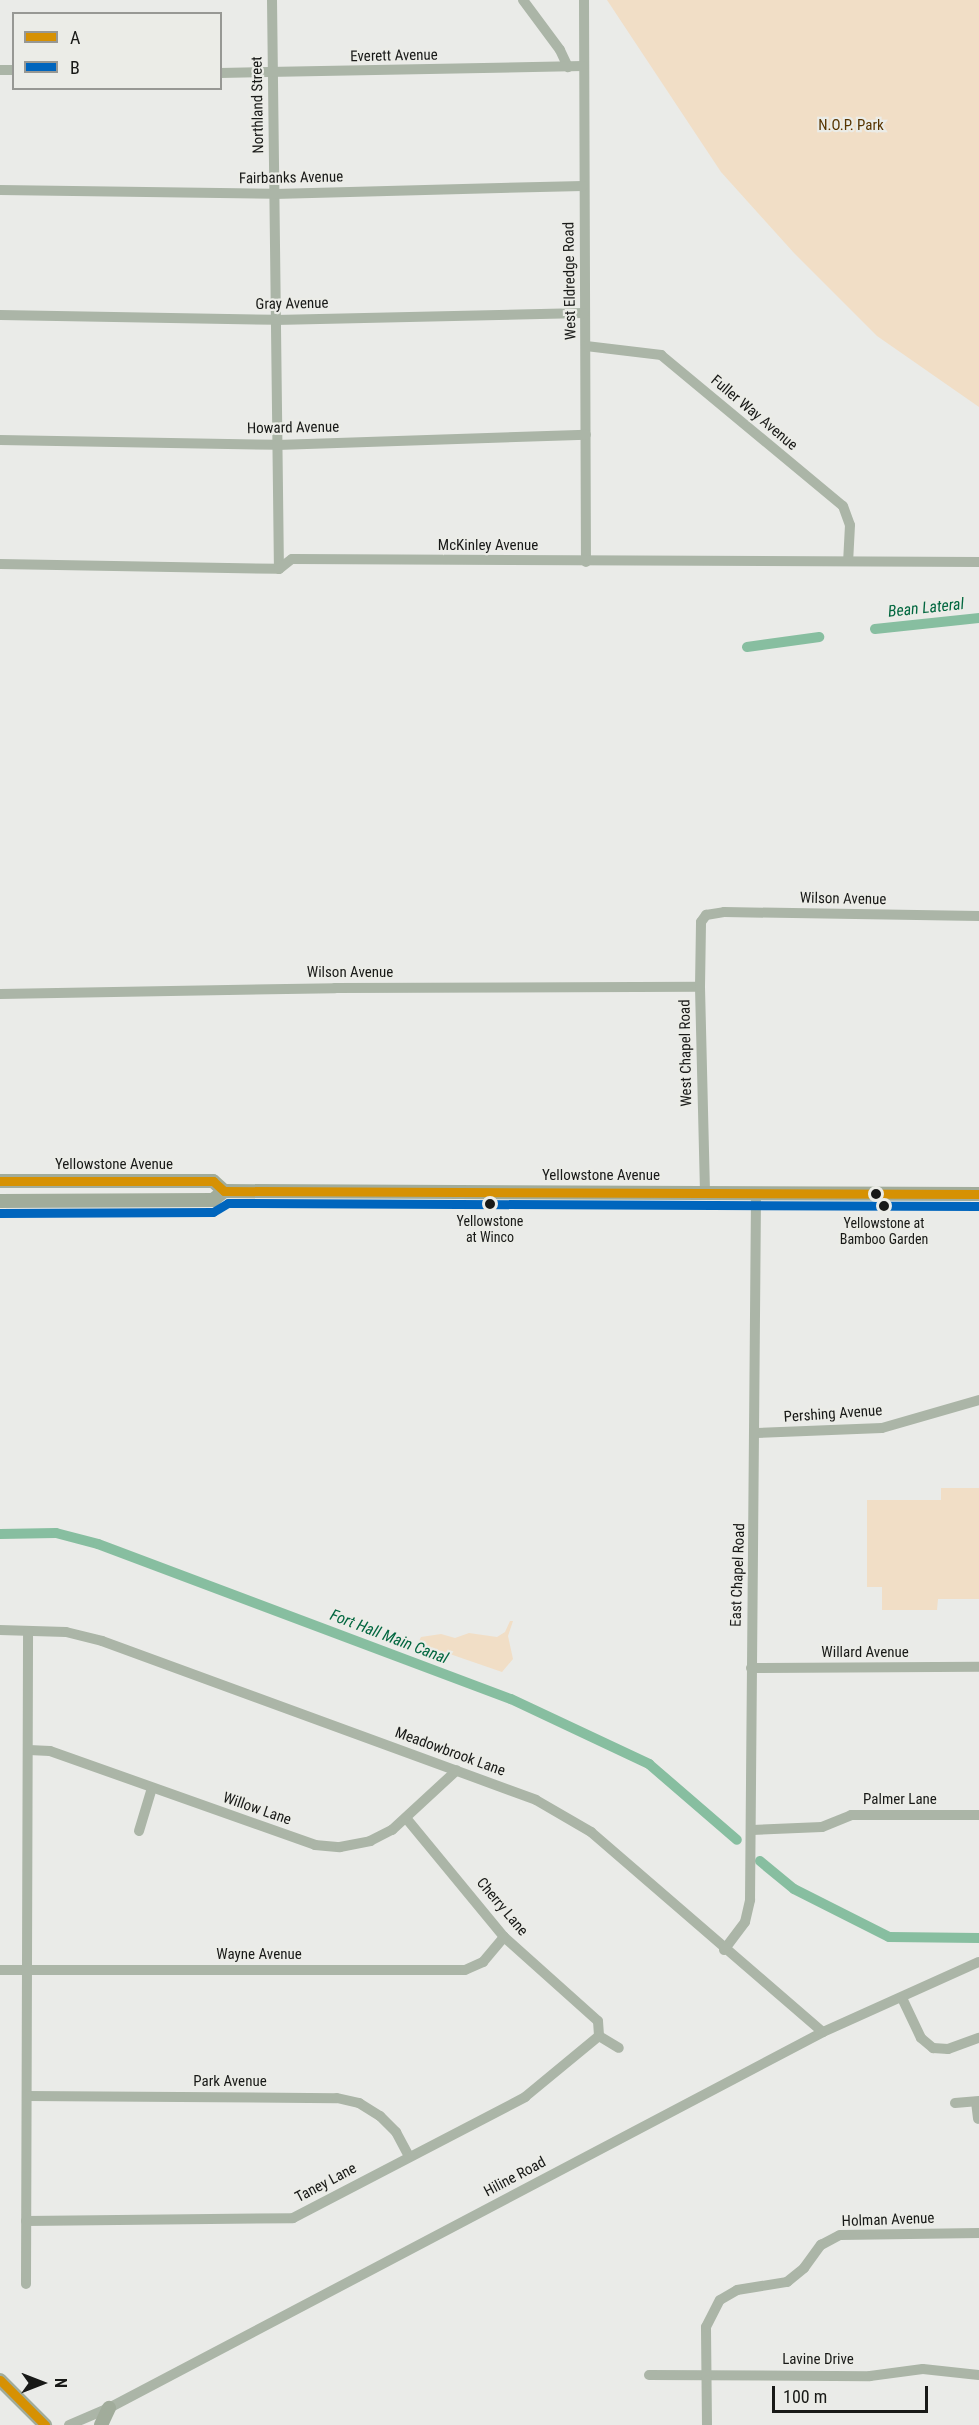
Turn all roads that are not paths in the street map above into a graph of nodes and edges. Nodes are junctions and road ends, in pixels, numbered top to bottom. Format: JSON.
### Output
{"nodes":[{"id":1,"x":272,"y":0,"type":"edge"},
{"id":2,"x":523,"y":0,"type":"edge"},
{"id":3,"x":584,"y":0,"type":"edge"},
{"id":4,"x":583,"y":66,"type":"junction"},
{"id":5,"x":568,"y":67,"type":"junction"},
{"id":6,"x":222,"y":73,"type":"edge"},
{"id":7,"x":273,"y":74,"type":"junction"},
{"id":8,"x":583,"y":186,"type":"junction"},
{"id":9,"x":0,"y":190,"type":"edge"},
{"id":10,"x":274,"y":194,"type":"junction"},
{"id":11,"x":584,"y":313,"type":"junction"},
{"id":12,"x":0,"y":315,"type":"edge"},
{"id":13,"x":275,"y":320,"type":"junction"},
{"id":14,"x":586,"y":346,"type":"junction"},
{"id":15,"x":586,"y":435,"type":"junction"},
{"id":16,"x":0,"y":440,"type":"edge"},
{"id":17,"x":277,"y":445,"type":"junction"},
{"id":18,"x":849,"y":561,"type":"junction"},
{"id":19,"x":586,"y":562,"type":"junction"},
{"id":20,"x":979,"y":562,"type":"edge"},
{"id":21,"x":0,"y":564,"type":"edge"},
{"id":22,"x":279,"y":569,"type":"junction"},
{"id":23,"x":706,"y":915,"type":"joint"},
{"id":24,"x":979,"y":916,"type":"edge"},
{"id":25,"x":700,"y":987,"type":"junction"},
{"id":26,"x":0,"y":994,"type":"edge"},
{"id":27,"x":0,"y":1181,"type":"edge"},
{"id":28,"x":224,"y":1191,"type":"junction"},
{"id":29,"x":705,"y":1192,"type":"junction"},
{"id":30,"x":756,"y":1193,"type":"junction"},
{"id":31,"x":979,"y":1194,"type":"edge"},
{"id":32,"x":0,"y":1201,"type":"edge"},
{"id":33,"x":979,"y":1400,"type":"edge"},
{"id":34,"x":757,"y":1433,"type":"junction"},
{"id":35,"x":0,"y":1630,"type":"edge"},
{"id":36,"x":28,"y":1630,"type":"junction"},
{"id":37,"x":979,"y":1667,"type":"edge"},
{"id":38,"x":751,"y":1668,"type":"junction"},
{"id":39,"x":29,"y":1750,"type":"junction"},
{"id":40,"x":457,"y":1770,"type":"junction"},
{"id":41,"x":152,"y":1788,"type":"junction"},
{"id":42,"x":979,"y":1815,"type":"edge"},
{"id":43,"x":406,"y":1818,"type":"junction"},
{"id":44,"x":752,"y":1830,"type":"junction"},
{"id":45,"x":139,"y":1831,"type":"dead end"},
{"id":46,"x":504,"y":1937,"type":"junction"},
{"id":47,"x":724,"y":1950,"type":"junction"},
{"id":48,"x":979,"y":1962,"type":"edge"},
{"id":49,"x":0,"y":1970,"type":"edge"},
{"id":50,"x":26,"y":1970,"type":"junction"},
{"id":51,"x":902,"y":1998,"type":"junction"},
{"id":52,"x":824,"y":2032,"type":"junction"},
{"id":53,"x":599,"y":2036,"type":"junction"},
{"id":54,"x":979,"y":2038,"type":"edge"},
{"id":55,"x":619,"y":2048,"type":"dead end"},
{"id":56,"x":27,"y":2096,"type":"junction"},
{"id":57,"x":978,"y":2101,"type":"edge"},
{"id":58,"x":955,"y":2103,"type":"dead end"},
{"id":59,"x":978,"y":2119,"type":"edge"},
{"id":60,"x":408,"y":2155,"type":"junction"},
{"id":61,"x":26,"y":2221,"type":"junction"},
{"id":62,"x":979,"y":2233,"type":"edge"},
{"id":63,"x":26,"y":2284,"type":"dead end"},
{"id":64,"x":649,"y":2375,"type":"dead end"},
{"id":65,"x":706,"y":2375,"type":"junction"},
{"id":66,"x":979,"y":2375,"type":"edge"},
{"id":67,"x":0,"y":2380,"type":"edge"},
{"id":68,"x":109,"y":2408,"type":"junction"},
{"id":69,"x":45,"y":2425,"type":"edge"},
{"id":70,"x":69,"y":2425,"type":"edge"},
{"id":71,"x":101,"y":2425,"type":"edge"},
{"id":72,"x":707,"y":2425,"type":"edge"}],
"edges":[{"from":1,"to":7,"type":"street","name":"Northland Street"},
{"from":2,"to":5,"type":"street"},
{"from":3,"to":4,"type":"street","name":"West Eldredge Road"},
{"from":4,"to":5,"type":"street","name":"Everett Avenue"},
{"from":4,"to":8,"type":"street","name":"West Eldredge Road"},
{"from":5,"to":7,"type":"street","name":"Everett Avenue"},
{"from":6,"to":7,"type":"street","name":"Everett Avenue"},
{"from":7,"to":10,"type":"street","name":"Northland Street"},
{"from":8,"to":10,"type":"street","name":"Fairbanks Avenue"},
{"from":8,"to":11,"type":"street","name":"West Eldredge Road"},
{"from":9,"to":10,"type":"street","name":"Fairbanks Avenue"},
{"from":10,"to":13,"type":"street","name":"Northland Street"},
{"from":11,"to":13,"type":"street","name":"Gray Avenue"},
{"from":11,"to":14,"type":"street","name":"West Eldredge Road"},
{"from":12,"to":13,"type":"street","name":"Gray Avenue"},
{"from":13,"to":17,"type":"street","name":"Northland Street"},
{"from":14,"to":15,"type":"street","name":"West Eldredge Road"},
{"from":14,"to":18,"type":"street","name":"Fuller Way Avenue"},
{"from":15,"to":17,"type":"street","name":"Howard Avenue"},
{"from":15,"to":19,"type":"street","name":"West Eldredge Road"},
{"from":16,"to":17,"type":"street","name":"Howard Avenue"},
{"from":17,"to":22,"type":"street","name":"Northland Street"},
{"from":18,"to":19,"type":"street","name":"McKinley Avenue"},
{"from":18,"to":20,"type":"street","name":"McKinley Avenue"},
{"from":19,"to":22,"type":"street","name":"McKinley Avenue"},
{"from":21,"to":22,"type":"street","name":"McKinley Avenue"},
{"from":23,"to":24,"type":"street","name":"Wilson Avenue"},
{"from":23,"to":25,"type":"street","name":"West Chapel Road"},
{"from":25,"to":26,"type":"street","name":"Wilson Avenue"},
{"from":25,"to":29,"type":"street","name":"West Chapel Road"},
{"from":27,"to":28,"type":"main road","name":"Yellowstone Avenue"},
{"from":28,"to":29,"type":"main road","name":"Yellowstone Avenue"},
{"from":28,"to":32,"type":"main road","name":"Yellowstone Avenue"},
{"from":29,"to":30,"type":"main road","name":"Yellowstone Avenue"},
{"from":30,"to":31,"type":"main road","name":"Yellowstone Avenue"},
{"from":30,"to":34,"type":"street","name":"East Chapel Road"},
{"from":33,"to":34,"type":"street","name":"Pershing Avenue"},
{"from":34,"to":38,"type":"street","name":"East Chapel Road"},
{"from":35,"to":36,"type":"street","name":"Meadowbrook Lane"},
{"from":36,"to":39,"type":"street"},
{"from":36,"to":40,"type":"street","name":"Meadowbrook Lane"},
{"from":37,"to":38,"type":"street","name":"Willard Avenue"},
{"from":38,"to":44,"type":"street","name":"East Chapel Road"},
{"from":39,"to":41,"type":"street","name":"Willow Lane"},
{"from":39,"to":50,"type":"street"},
{"from":40,"to":43,"type":"street","name":"Willow Lane"},
{"from":40,"to":47,"type":"street","name":"Meadowbrook Lane"},
{"from":41,"to":43,"type":"street","name":"Willow Lane"},
{"from":41,"to":45,"type":"street"},
{"from":42,"to":44,"type":"street","name":"Palmer Lane"},
{"from":43,"to":46,"type":"street","name":"Cherry Lane"},
{"from":44,"to":47,"type":"street","name":"East Chapel Road"},
{"from":46,"to":50,"type":"street","name":"Wayne Avenue"},
{"from":46,"to":53,"type":"street","name":"Cherry Lane"},
{"from":47,"to":52,"type":"street","name":"Meadowbrook Lane"},
{"from":48,"to":51,"type":"street","name":"Hiline Road"},
{"from":49,"to":50,"type":"street","name":"Wayne Avenue"},
{"from":50,"to":56,"type":"street"},
{"from":51,"to":52,"type":"street","name":"Hiline Road"},
{"from":51,"to":54,"type":"street"},
{"from":52,"to":68,"type":"street","name":"Hiline Road"},
{"from":53,"to":55,"type":"street"},
{"from":53,"to":60,"type":"street","name":"Taney Lane"},
{"from":56,"to":60,"type":"street","name":"Park Avenue"},
{"from":56,"to":61,"type":"street"},
{"from":57,"to":58,"type":"street"},
{"from":57,"to":59,"type":"street"},
{"from":60,"to":61,"type":"street","name":"Taney Lane"},
{"from":61,"to":63,"type":"street"},
{"from":62,"to":65,"type":"street","name":"Holman Avenue"},
{"from":64,"to":65,"type":"street","name":"Lavine Drive"},
{"from":65,"to":66,"type":"street","name":"Lavine Drive"},
{"from":65,"to":72,"type":"street"},
{"from":67,"to":69,"type":"main road"},
{"from":68,"to":70,"type":"street","name":"Hiline Road"},
{"from":68,"to":71,"type":"main road"}]}
